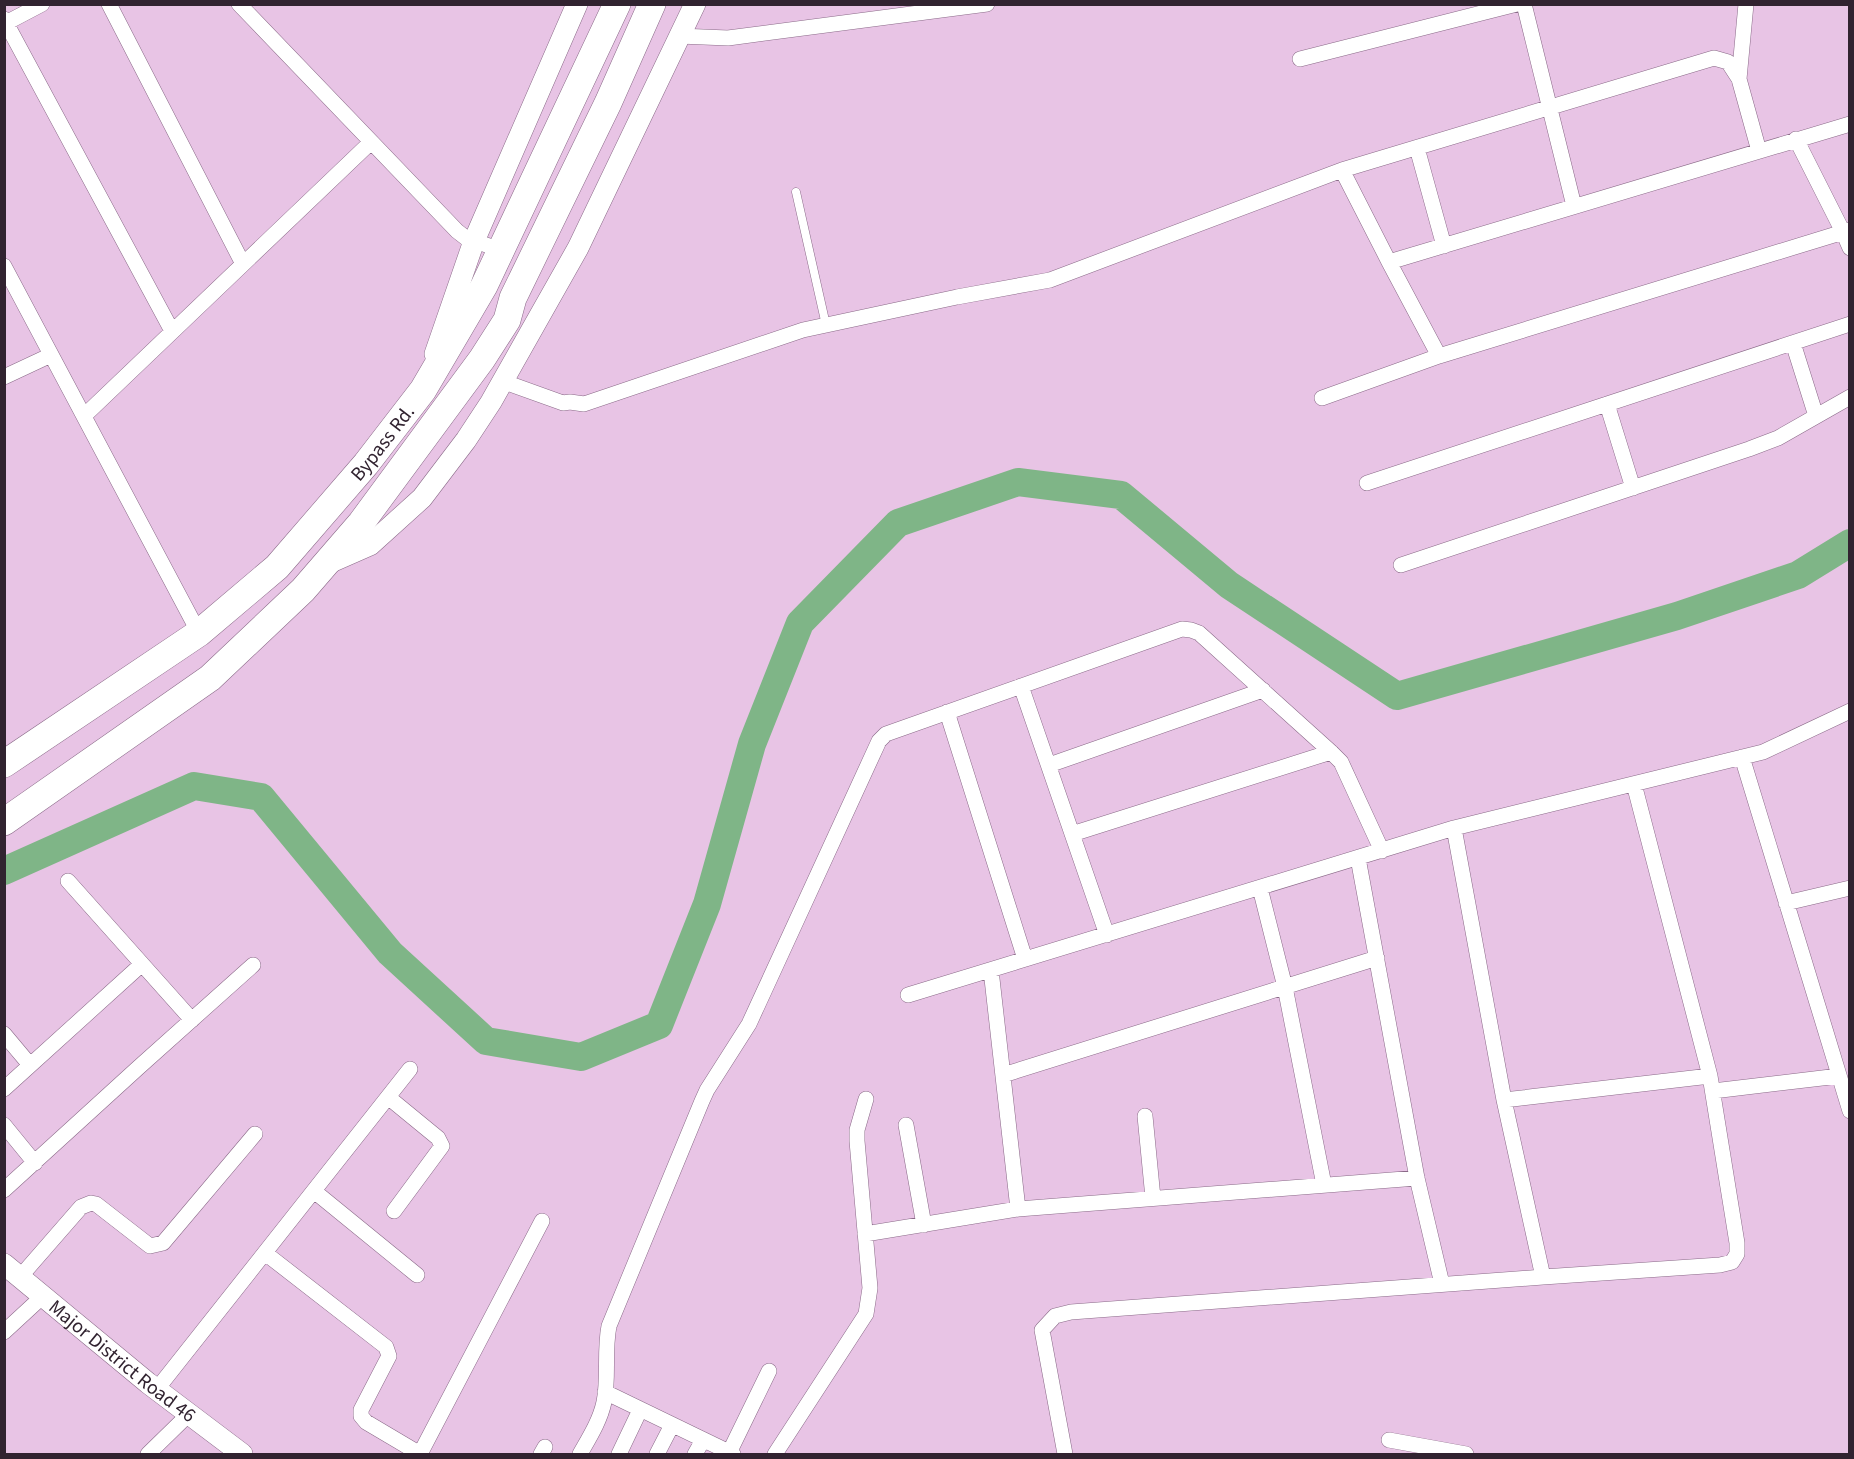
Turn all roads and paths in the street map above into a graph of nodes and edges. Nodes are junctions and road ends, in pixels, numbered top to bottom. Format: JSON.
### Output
{"nodes":[{"id":1,"x":42,"y":4,"type":"edge"},
{"id":2,"x":109,"y":4,"type":"edge"},
{"id":3,"x":239,"y":4,"type":"edge"},
{"id":4,"x":577,"y":4,"type":"edge"},
{"id":5,"x":617,"y":4,"type":"edge"},
{"id":6,"x":652,"y":4,"type":"edge"},
{"id":7,"x":695,"y":4,"type":"edge"},
{"id":8,"x":987,"y":4,"type":"edge"},
{"id":9,"x":1516,"y":4,"type":"edge"},
{"id":10,"x":1524,"y":4,"type":"edge"},
{"id":11,"x":1746,"y":4,"type":"edge"},
{"id":12,"x":957,"y":6,"type":"edge"},
{"id":13,"x":5,"y":22,"type":"edge"},
{"id":14,"x":679,"y":36,"type":"junction"},
{"id":15,"x":1300,"y":59,"type":"dead end"},
{"id":16,"x":1738,"y":79,"type":"junction"},
{"id":17,"x":579,"y":86,"type":"junction"},
{"id":18,"x":608,"y":103,"type":"junction"},
{"id":19,"x":1550,"y":109,"type":"junction"},
{"id":20,"x":1850,"y":124,"type":"edge"},
{"id":21,"x":1796,"y":139,"type":"junction"},
{"id":22,"x":370,"y":142,"type":"junction"},
{"id":23,"x":1417,"y":148,"type":"junction"},
{"id":24,"x":1759,"y":151,"type":"junction"},
{"id":25,"x":1342,"y":170,"type":"junction"},
{"id":26,"x":796,"y":192,"type":"dead end"},
{"id":27,"x":1574,"y":206,"type":"junction"},
{"id":28,"x":1846,"y":231,"type":"edge"},
{"id":29,"x":474,"y":241,"type":"junction"},
{"id":30,"x":1444,"y":246,"type":"junction"},
{"id":31,"x":1850,"y":248,"type":"edge"},
{"id":32,"x":501,"y":250,"type":"junction"},
{"id":33,"x":1389,"y":262,"type":"junction"},
{"id":34,"x":243,"y":264,"type":"junction"},
{"id":35,"x":4,"y":266,"type":"edge"},
{"id":36,"x":1850,"y":324,"type":"edge"},
{"id":37,"x":826,"y":325,"type":"junction"},
{"id":38,"x":172,"y":331,"type":"junction"},
{"id":39,"x":1793,"y":343,"type":"junction"},
{"id":40,"x":51,"y":355,"type":"junction"},
{"id":41,"x":1439,"y":356,"type":"junction"},
{"id":42,"x":4,"y":376,"type":"edge"},
{"id":43,"x":502,"y":381,"type":"junction"},
{"id":44,"x":423,"y":390,"type":"junction"},
{"id":45,"x":1850,"y":397,"type":"edge"},
{"id":46,"x":1322,"y":398,"type":"dead end"},
{"id":47,"x":1607,"y":404,"type":"junction"},
{"id":48,"x":84,"y":416,"type":"junction"},
{"id":49,"x":1816,"y":416,"type":"junction"},
{"id":50,"x":1367,"y":483,"type":"dead end"},
{"id":51,"x":1633,"y":488,"type":"junction"},
{"id":52,"x":325,"y":565,"type":"junction"},
{"id":53,"x":1401,"y":565,"type":"dead end"},
{"id":54,"x":199,"y":633,"type":"junction"},
{"id":55,"x":1022,"y":686,"type":"junction"},
{"id":56,"x":1263,"y":690,"type":"junction"},
{"id":57,"x":1850,"y":711,"type":"edge"},
{"id":58,"x":947,"y":712,"type":"junction"},
{"id":59,"x":1331,"y":752,"type":"junction"},
{"id":60,"x":1742,"y":757,"type":"junction"},
{"id":61,"x":4,"y":764,"type":"edge"},
{"id":62,"x":1049,"y":765,"type":"junction"},
{"id":63,"x":1634,"y":784,"type":"junction"},
{"id":64,"x":4,"y":822,"type":"edge"},
{"id":65,"x":1454,"y":828,"type":"junction"},
{"id":66,"x":1072,"y":834,"type":"junction"},
{"id":67,"x":1382,"y":851,"type":"junction"},
{"id":68,"x":1358,"y":858,"type":"junction"},
{"id":69,"x":68,"y":880,"type":"dead end"},
{"id":70,"x":1260,"y":888,"type":"junction"},
{"id":71,"x":1850,"y":888,"type":"edge"},
{"id":72,"x":1786,"y":903,"type":"junction"},
{"id":73,"x":1107,"y":934,"type":"junction"},
{"id":74,"x":1377,"y":958,"type":"junction"},
{"id":75,"x":1025,"y":960,"type":"junction"},
{"id":76,"x":142,"y":964,"type":"junction"},
{"id":77,"x":253,"y":965,"type":"dead end"},
{"id":78,"x":991,"y":970,"type":"junction"},
{"id":79,"x":1285,"y":987,"type":"junction"},
{"id":80,"x":908,"y":995,"type":"dead end"},
{"id":81,"x":192,"y":1020,"type":"junction"},
{"id":82,"x":4,"y":1034,"type":"edge"},
{"id":83,"x":30,"y":1065,"type":"junction"},
{"id":84,"x":410,"y":1070,"type":"dead end"},
{"id":85,"x":1003,"y":1075,"type":"junction"},
{"id":86,"x":1839,"y":1076,"type":"junction"},
{"id":87,"x":1711,"y":1083,"type":"junction"},
{"id":88,"x":4,"y":1089,"type":"edge"},
{"id":89,"x":388,"y":1097,"type":"junction"},
{"id":90,"x":866,"y":1099,"type":"dead end"},
{"id":91,"x":1504,"y":1100,"type":"junction"},
{"id":92,"x":1850,"y":1111,"type":"edge"},
{"id":93,"x":1145,"y":1116,"type":"dead end"},
{"id":94,"x":4,"y":1125,"type":"edge"},
{"id":95,"x":906,"y":1125,"type":"dead end"},
{"id":96,"x":255,"y":1134,"type":"dead end"},
{"id":97,"x":35,"y":1163,"type":"junction"},
{"id":98,"x":1417,"y":1178,"type":"junction"},
{"id":99,"x":1324,"y":1185,"type":"junction"},
{"id":100,"x":4,"y":1190,"type":"edge"},
{"id":101,"x":314,"y":1191,"type":"junction"},
{"id":102,"x":1153,"y":1198,"type":"junction"},
{"id":103,"x":1018,"y":1209,"type":"junction"},
{"id":104,"x":394,"y":1210,"type":"dead end"},
{"id":105,"x":542,"y":1221,"type":"dead end"},
{"id":106,"x":924,"y":1225,"type":"junction"},
{"id":107,"x":865,"y":1234,"type":"junction"},
{"id":108,"x":265,"y":1253,"type":"junction"},
{"id":109,"x":10,"y":1273,"type":"edge"},
{"id":110,"x":417,"y":1275,"type":"dead end"},
{"id":111,"x":1543,"y":1277,"type":"junction"},
{"id":112,"x":1442,"y":1284,"type":"junction"},
{"id":113,"x":43,"y":1296,"type":"junction"},
{"id":114,"x":4,"y":1332,"type":"edge"},
{"id":115,"x":770,"y":1371,"type":"dead end"},
{"id":116,"x":157,"y":1389,"type":"junction"},
{"id":117,"x":605,"y":1392,"type":"junction"},
{"id":118,"x":640,"y":1410,"type":"junction"},
{"id":119,"x":189,"y":1414,"type":"junction"},
{"id":120,"x":672,"y":1425,"type":"junction"},
{"id":121,"x":703,"y":1440,"type":"junction"},
{"id":122,"x":1389,"y":1440,"type":"dead end"},
{"id":123,"x":420,"y":1454,"type":"edge"},
{"id":124,"x":731,"y":1454,"type":"edge"},
{"id":125,"x":148,"y":1455,"type":"edge"},
{"id":126,"x":242,"y":1455,"type":"edge"},
{"id":127,"x":580,"y":1455,"type":"edge"},
{"id":128,"x":619,"y":1455,"type":"edge"},
{"id":129,"x":657,"y":1455,"type":"edge"},
{"id":130,"x":695,"y":1455,"type":"edge"},
{"id":131,"x":775,"y":1455,"type":"edge"},
{"id":132,"x":1065,"y":1455,"type":"edge"},
{"id":133,"x":1467,"y":1455,"type":"edge"}],
"edges":[{"from":1,"to":13,"type":"street"},
{"from":2,"to":34,"type":"street"},
{"from":3,"to":22,"type":"street"},
{"from":4,"to":29,"type":"street"},
{"from":5,"to":17,"type":"highway","name":"Bypass Rd."},
{"from":6,"to":18,"type":"highway","name":"Bypass Rd."},
{"from":7,"to":14,"type":"street"},
{"from":8,"to":12,"type":"street"},
{"from":9,"to":15,"type":"street"},
{"from":10,"to":19,"type":"street"},
{"from":11,"to":16,"type":"street"},
{"from":12,"to":14,"type":"street"},
{"from":13,"to":38,"type":"street"},
{"from":14,"to":43,"type":"street"},
{"from":16,"to":19,"type":"street"},
{"from":16,"to":24,"type":"street"},
{"from":17,"to":18,"type":"highway"},
{"from":17,"to":32,"type":"highway","name":"Bypass Rd."},
{"from":18,"to":52,"type":"highway","name":"Bypass Rd."},
{"from":19,"to":23,"type":"street"},
{"from":19,"to":27,"type":"street"},
{"from":20,"to":21,"type":"street"},
{"from":21,"to":24,"type":"street"},
{"from":21,"to":28,"type":"street"},
{"from":22,"to":29,"type":"street"},
{"from":22,"to":34,"type":"street"},
{"from":23,"to":25,"type":"street"},
{"from":23,"to":30,"type":"street"},
{"from":24,"to":27,"type":"street"},
{"from":25,"to":33,"type":"street"},
{"from":25,"to":37,"type":"street"},
{"from":26,"to":37,"type":"lane"},
{"from":27,"to":30,"type":"street"},
{"from":28,"to":31,"type":"street"},
{"from":28,"to":41,"type":"street"},
{"from":29,"to":32,"type":"street"},
{"from":29,"to":44,"type":"street"},
{"from":30,"to":33,"type":"street"},
{"from":32,"to":44,"type":"highway","name":"Bypass Rd."},
{"from":33,"to":41,"type":"street"},
{"from":34,"to":38,"type":"street"},
{"from":35,"to":40,"type":"street"},
{"from":36,"to":39,"type":"street"},
{"from":37,"to":43,"type":"street"},
{"from":38,"to":48,"type":"street"},
{"from":39,"to":47,"type":"street"},
{"from":39,"to":49,"type":"street"},
{"from":40,"to":42,"type":"street"},
{"from":40,"to":48,"type":"street"},
{"from":41,"to":46,"type":"street"},
{"from":43,"to":52,"type":"street"},
{"from":44,"to":54,"type":"highway","name":"Bypass Rd."},
{"from":45,"to":49,"type":"street"},
{"from":47,"to":50,"type":"street"},
{"from":47,"to":51,"type":"street"},
{"from":48,"to":54,"type":"street"},
{"from":49,"to":51,"type":"street"},
{"from":51,"to":53,"type":"street"},
{"from":52,"to":64,"type":"highway","name":"Bypass Rd."},
{"from":54,"to":61,"type":"highway","name":"Bypass Rd."},
{"from":55,"to":56,"type":"street"},
{"from":55,"to":58,"type":"street"},
{"from":55,"to":62,"type":"street"},
{"from":56,"to":59,"type":"street"},
{"from":56,"to":62,"type":"street"},
{"from":57,"to":60,"type":"street"},
{"from":58,"to":75,"type":"street"},
{"from":58,"to":117,"type":"street"},
{"from":59,"to":66,"type":"street"},
{"from":59,"to":67,"type":"street"},
{"from":60,"to":63,"type":"street"},
{"from":60,"to":72,"type":"street"},
{"from":62,"to":66,"type":"street"},
{"from":63,"to":65,"type":"street"},
{"from":63,"to":87,"type":"street"},
{"from":65,"to":67,"type":"street"},
{"from":65,"to":91,"type":"street"},
{"from":66,"to":73,"type":"street"},
{"from":67,"to":68,"type":"street"},
{"from":68,"to":70,"type":"street"},
{"from":68,"to":74,"type":"street"},
{"from":69,"to":76,"type":"street"},
{"from":70,"to":73,"type":"street"},
{"from":70,"to":79,"type":"street"},
{"from":71,"to":72,"type":"street"},
{"from":72,"to":86,"type":"street"},
{"from":73,"to":75,"type":"street"},
{"from":74,"to":79,"type":"street"},
{"from":74,"to":98,"type":"street"},
{"from":75,"to":78,"type":"street"},
{"from":76,"to":81,"type":"street"},
{"from":76,"to":83,"type":"street"},
{"from":77,"to":81,"type":"street"},
{"from":78,"to":80,"type":"street"},
{"from":78,"to":85,"type":"street"},
{"from":79,"to":85,"type":"street"},
{"from":79,"to":99,"type":"street"},
{"from":81,"to":97,"type":"street"},
{"from":82,"to":83,"type":"street"},
{"from":83,"to":88,"type":"street"},
{"from":84,"to":89,"type":"street"},
{"from":85,"to":103,"type":"street"},
{"from":86,"to":87,"type":"street"},
{"from":86,"to":92,"type":"street"},
{"from":87,"to":91,"type":"street"},
{"from":87,"to":111,"type":"street"},
{"from":89,"to":101,"type":"street"},
{"from":89,"to":104,"type":"street"},
{"from":90,"to":107,"type":"street"},
{"from":91,"to":111,"type":"street"},
{"from":93,"to":102,"type":"street"},
{"from":94,"to":97,"type":"street"},
{"from":95,"to":106,"type":"street"},
{"from":96,"to":109,"type":"street"},
{"from":97,"to":100,"type":"street"},
{"from":98,"to":99,"type":"street"},
{"from":98,"to":112,"type":"street"},
{"from":99,"to":102,"type":"street"},
{"from":101,"to":108,"type":"street"},
{"from":101,"to":110,"type":"street"},
{"from":102,"to":103,"type":"street"},
{"from":103,"to":106,"type":"street"},
{"from":105,"to":123,"type":"street"},
{"from":106,"to":107,"type":"street"},
{"from":107,"to":131,"type":"street"},
{"from":108,"to":116,"type":"street"},
{"from":108,"to":123,"type":"street"},
{"from":109,"to":113,"type":"street","name":"Major District Road 46"},
{"from":111,"to":112,"type":"street"},
{"from":112,"to":132,"type":"street"},
{"from":113,"to":114,"type":"street"},
{"from":113,"to":116,"type":"street","name":"Major District Road 46"},
{"from":115,"to":124,"type":"street"},
{"from":116,"to":119,"type":"street","name":"Major District Road 46"},
{"from":117,"to":118,"type":"street"},
{"from":117,"to":127,"type":"street"},
{"from":118,"to":120,"type":"street"},
{"from":118,"to":128,"type":"street"},
{"from":119,"to":125,"type":"street"},
{"from":119,"to":126,"type":"street","name":"Major District Road 46"},
{"from":120,"to":121,"type":"street"},
{"from":120,"to":129,"type":"street"},
{"from":121,"to":124,"type":"street"},
{"from":121,"to":130,"type":"street"},
{"from":122,"to":133,"type":"street"}]}
